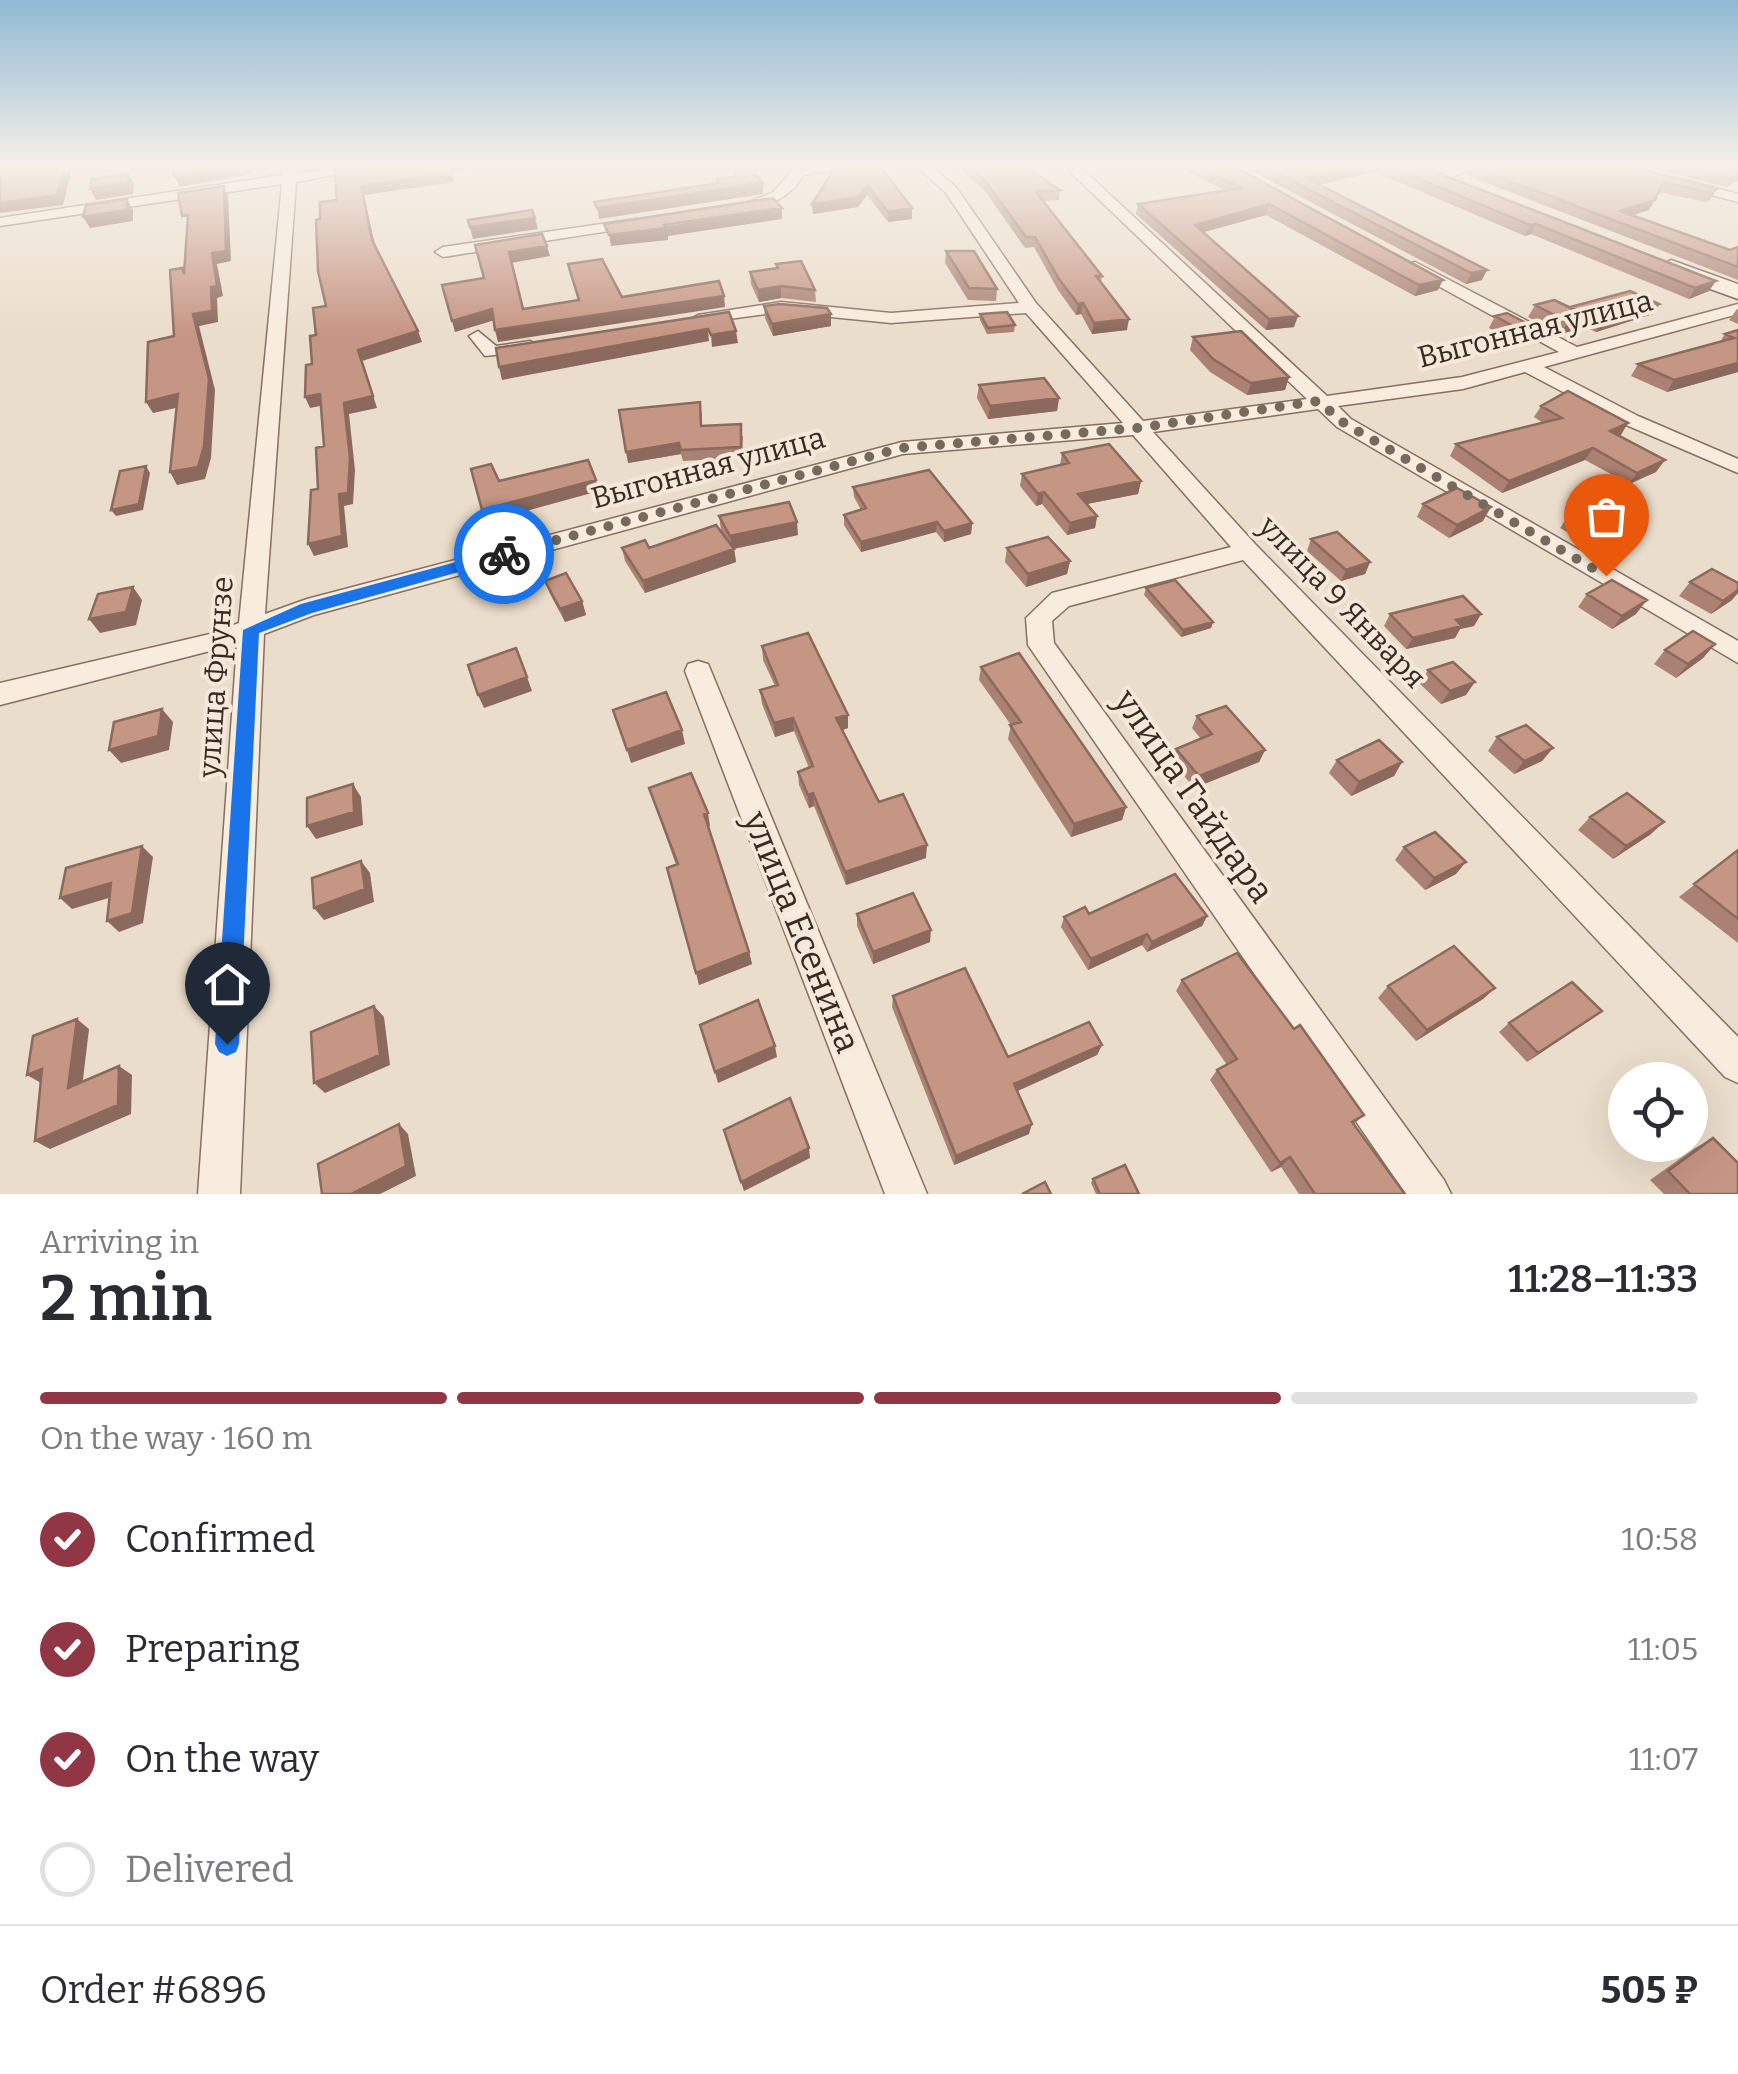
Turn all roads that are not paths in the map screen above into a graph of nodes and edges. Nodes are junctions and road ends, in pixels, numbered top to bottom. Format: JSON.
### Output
{"nodes":[{"id":1,"x":285,"y":222,"type":"edge"},
{"id":2,"x":639,"y":222,"type":"edge"},
{"id":3,"x":973,"y":222,"type":"edge"},
{"id":4,"x":1130,"y":222,"type":"edge"},
{"id":5,"x":443,"y":252,"type":"dead end"},
{"id":6,"x":1400,"y":259,"type":"edge"},
{"id":7,"x":1654,"y":260,"type":"edge"},
{"id":8,"x":1738,"y":292,"type":"edge"},
{"id":9,"x":1030,"y":308,"type":"junction"},
{"id":10,"x":1738,"y":309,"type":"edge"},
{"id":11,"x":685,"y":322,"type":"edge"},
{"id":12,"x":478,"y":336,"type":"dead end"},
{"id":13,"x":550,"y":343,"type":"edge"},
{"id":14,"x":1576,"y":352,"type":"junction"},
{"id":15,"x":1526,"y":365,"type":"junction"},
{"id":16,"x":1318,"y":401,"type":"junction"},
{"id":17,"x":1138,"y":428,"type":"junction"},
{"id":18,"x":1738,"y":467,"type":"edge"},
{"id":19,"x":1248,"y":551,"type":"junction"},
{"id":20,"x":251,"y":630,"type":"junction"},
{"id":21,"x":1738,"y":653,"type":"edge"},
{"id":22,"x":698,"y":671,"type":"dead end"},
{"id":23,"x":0,"y":694,"type":"edge"},
{"id":24,"x":1738,"y":1064,"type":"edge"},
{"id":25,"x":219,"y":1194,"type":"edge"},
{"id":26,"x":906,"y":1194,"type":"edge"},
{"id":27,"x":1430,"y":1194,"type":"edge"}],
"edges":[{"from":1,"to":20,"type":"street","name":"улица Фрунзе"},
{"from":2,"to":5,"type":"street"},
{"from":3,"to":9,"type":"street","name":"улица 9 Января"},
{"from":4,"to":16,"type":"street"},
{"from":6,"to":14,"type":"street"},
{"from":7,"to":8,"type":"main road"},
{"from":9,"to":11,"type":"street"},
{"from":9,"to":17,"type":"street","name":"улица 9 Января"},
{"from":10,"to":14,"type":"street","name":"Выгонная улица"},
{"from":12,"to":13,"type":"street"},
{"from":14,"to":15,"type":"street","name":"Выгонная улица"},
{"from":15,"to":16,"type":"street","name":"Выгонная улица"},
{"from":15,"to":18,"type":"street"},
{"from":16,"to":17,"type":"street","name":"Выгонная улица"},
{"from":16,"to":21,"type":"street"},
{"from":17,"to":19,"type":"street","name":"улица 9 Января"},
{"from":17,"to":20,"type":"street","name":"Выгонная улица"},
{"from":19,"to":24,"type":"street","name":"улица 9 Января"},
{"from":19,"to":27,"type":"street","name":"улица Гайдара"},
{"from":20,"to":23,"type":"street","name":"Выгонная улица"},
{"from":20,"to":25,"type":"street","name":"улица Фрунзе"},
{"from":22,"to":26,"type":"street","name":"улица Есенина"}]}
